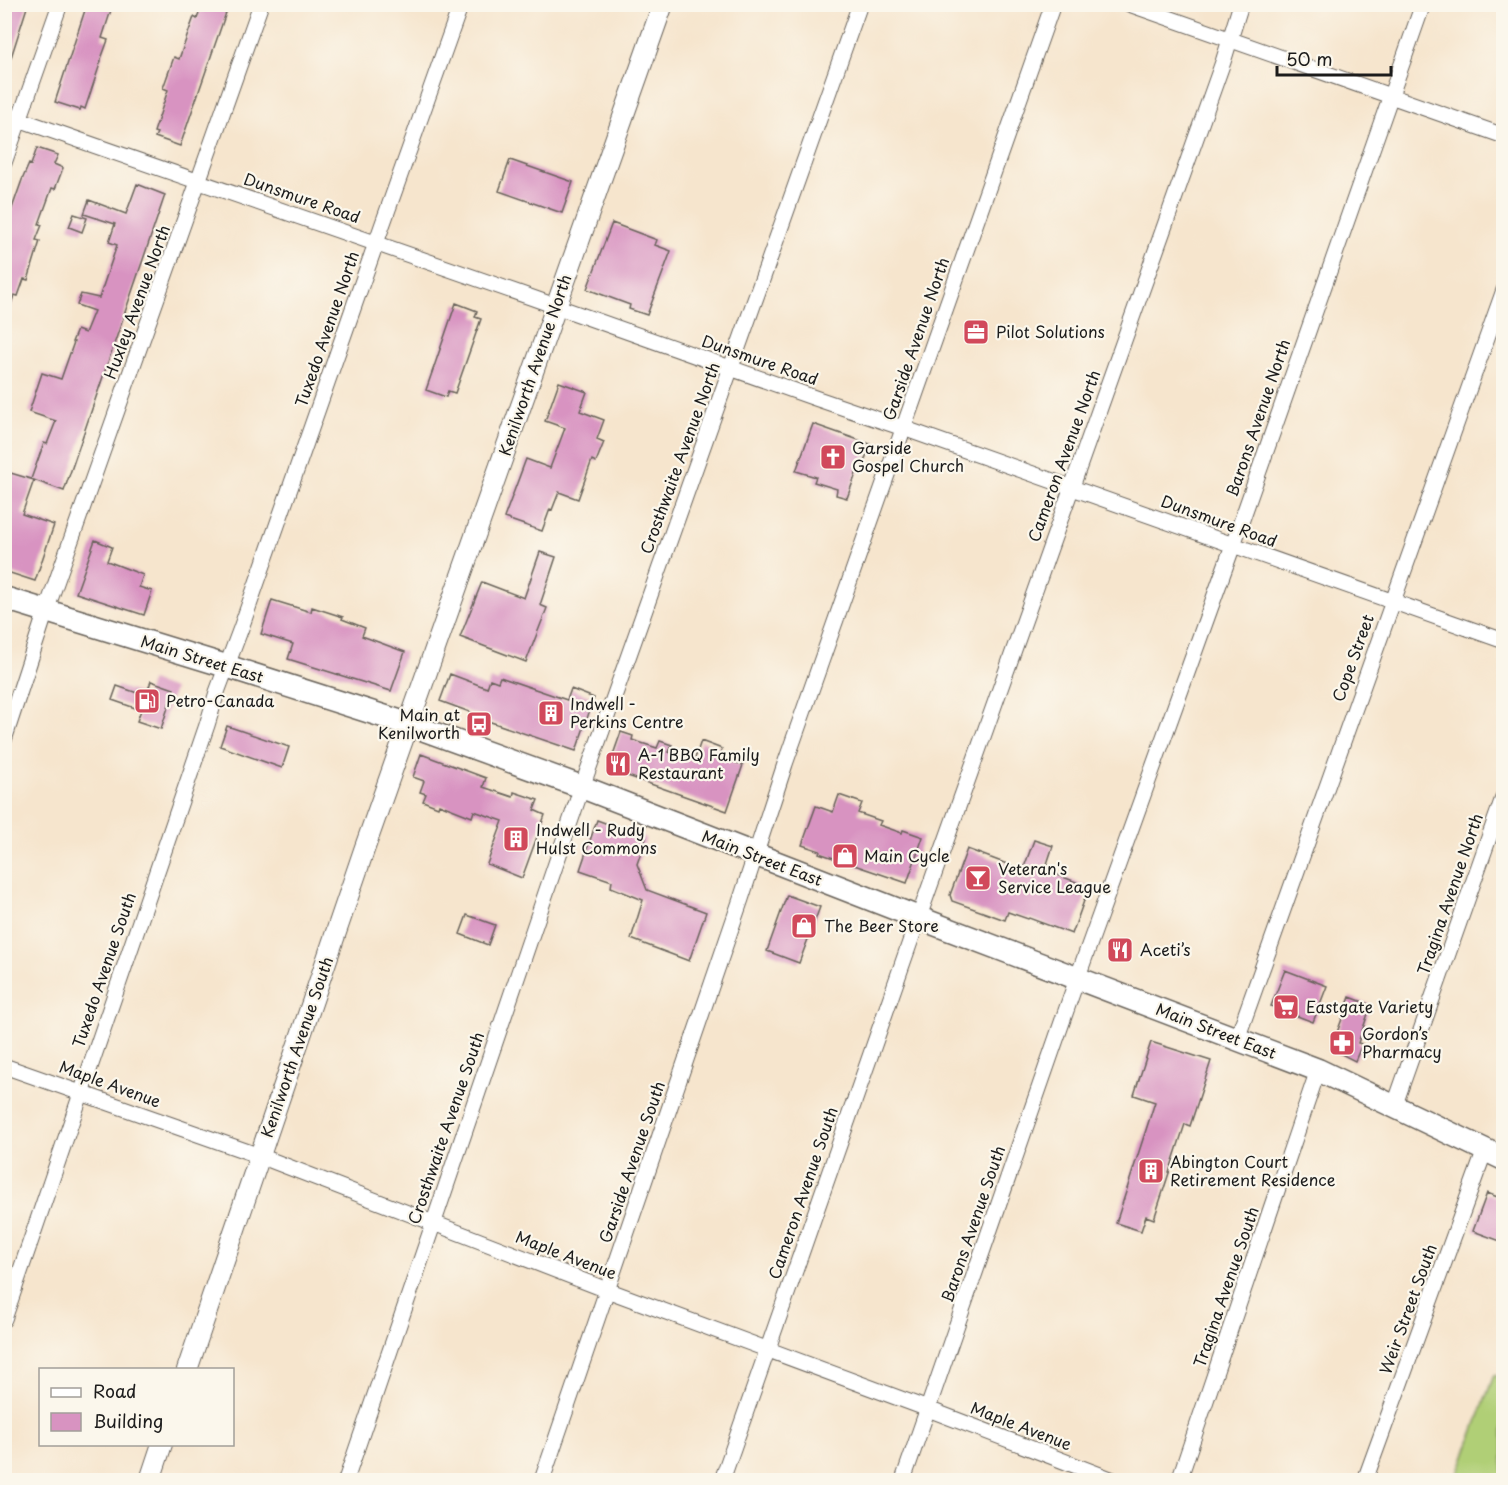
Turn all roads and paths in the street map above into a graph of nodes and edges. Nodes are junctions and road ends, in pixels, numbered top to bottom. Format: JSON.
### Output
{"nodes":[{"id":1,"x":60,"y":4,"type":"edge"},
{"id":2,"x":261,"y":4,"type":"edge"},
{"id":3,"x":461,"y":4,"type":"edge"},
{"id":4,"x":663,"y":4,"type":"edge"},
{"id":5,"x":860,"y":4,"type":"edge"},
{"id":6,"x":1053,"y":4,"type":"edge"},
{"id":7,"x":1129,"y":4,"type":"edge"},
{"id":8,"x":1241,"y":4,"type":"edge"},
{"id":9,"x":1423,"y":4,"type":"edge"},
{"id":10,"x":1230,"y":39,"type":"junction"},
{"id":11,"x":1390,"y":97,"type":"junction"},
{"id":12,"x":4,"y":114,"type":"edge"},
{"id":13,"x":20,"y":119,"type":"junction"},
{"id":14,"x":1503,"y":136,"type":"edge"},
{"id":15,"x":4,"y":162,"type":"edge"},
{"id":16,"x":198,"y":181,"type":"junction"},
{"id":17,"x":376,"y":243,"type":"junction"},
{"id":18,"x":1503,"y":290,"type":"edge"},
{"id":19,"x":555,"y":306,"type":"junction"},
{"id":20,"x":731,"y":369,"type":"junction"},
{"id":21,"x":903,"y":428,"type":"junction"},
{"id":22,"x":1071,"y":487,"type":"junction"},
{"id":23,"x":1233,"y":545,"type":"junction"},
{"id":24,"x":4,"y":598,"type":"edge"},
{"id":25,"x":1392,"y":602,"type":"junction"},
{"id":26,"x":46,"y":611,"type":"junction"},
{"id":27,"x":1503,"y":641,"type":"edge"},
{"id":28,"x":226,"y":666,"type":"junction"},
{"id":29,"x":408,"y":724,"type":"junction"},
{"id":30,"x":4,"y":740,"type":"edge"},
{"id":31,"x":582,"y":787,"type":"junction"},
{"id":32,"x":1503,"y":795,"type":"edge"},
{"id":33,"x":756,"y":855,"type":"junction"},
{"id":34,"x":919,"y":918,"type":"junction"},
{"id":35,"x":1077,"y":979,"type":"junction"},
{"id":36,"x":1237,"y":1039,"type":"junction"},
{"id":37,"x":4,"y":1066,"type":"edge"},
{"id":38,"x":1318,"y":1070,"type":"junction"},
{"id":39,"x":81,"y":1093,"type":"junction"},
{"id":40,"x":1394,"y":1107,"type":"junction"},
{"id":41,"x":1494,"y":1154,"type":"edge"},
{"id":42,"x":260,"y":1156,"type":"junction"},
{"id":43,"x":433,"y":1223,"type":"junction"},
{"id":44,"x":607,"y":1290,"type":"junction"},
{"id":45,"x":4,"y":1319,"type":"edge"},
{"id":46,"x":767,"y":1349,"type":"junction"},
{"id":47,"x":188,"y":1368,"type":"edge"},
{"id":48,"x":928,"y":1409,"type":"junction"},
{"id":49,"x":161,"y":1446,"type":"edge"},
{"id":50,"x":150,"y":1480,"type":"edge"},
{"id":51,"x":346,"y":1480,"type":"edge"},
{"id":52,"x":542,"y":1480,"type":"edge"},
{"id":53,"x":722,"y":1480,"type":"edge"},
{"id":54,"x":903,"y":1480,"type":"edge"},
{"id":55,"x":1113,"y":1480,"type":"edge"},
{"id":56,"x":1179,"y":1480,"type":"edge"},
{"id":57,"x":1365,"y":1480,"type":"edge"}],
"edges":[{"from":1,"to":13,"type":"street"},
{"from":2,"to":16,"type":"street","name":"Huxley Avenue North"},
{"from":3,"to":17,"type":"street","name":"Tuxedo Avenue North"},
{"from":4,"to":19,"type":"main road","name":"Kenilworth Avenue North"},
{"from":5,"to":20,"type":"street","name":"Crosthwaite Avenue North"},
{"from":6,"to":21,"type":"street","name":"Garside Avenue North"},
{"from":7,"to":10,"type":"street"},
{"from":8,"to":10,"type":"street","name":"Cameron Avenue North"},
{"from":9,"to":11,"type":"street","name":"Barons Avenue North"},
{"from":10,"to":11,"type":"street"},
{"from":10,"to":22,"type":"street","name":"Cameron Avenue North"},
{"from":11,"to":14,"type":"street"},
{"from":11,"to":23,"type":"street","name":"Barons Avenue North"},
{"from":12,"to":13,"type":"street","name":"Dunsmure Road"},
{"from":13,"to":15,"type":"street"},
{"from":13,"to":16,"type":"street","name":"Dunsmure Road"},
{"from":16,"to":17,"type":"street","name":"Dunsmure Road"},
{"from":16,"to":26,"type":"street","name":"Huxley Avenue North"},
{"from":17,"to":19,"type":"street","name":"Dunsmure Road"},
{"from":17,"to":28,"type":"street","name":"Tuxedo Avenue North"},
{"from":18,"to":25,"type":"street","name":"Cope Street"},
{"from":19,"to":20,"type":"street","name":"Dunsmure Road"},
{"from":19,"to":29,"type":"main road","name":"Kenilworth Avenue North"},
{"from":20,"to":21,"type":"street","name":"Dunsmure Road"},
{"from":20,"to":31,"type":"street","name":"Crosthwaite Avenue North"},
{"from":21,"to":22,"type":"street","name":"Dunsmure Road"},
{"from":21,"to":33,"type":"street","name":"Garside Avenue North"},
{"from":22,"to":23,"type":"street","name":"Dunsmure Road"},
{"from":22,"to":34,"type":"street","name":"Cameron Avenue North"},
{"from":23,"to":25,"type":"street","name":"Dunsmure Road"},
{"from":23,"to":35,"type":"street","name":"Barons Avenue North"},
{"from":24,"to":26,"type":"main road","name":"Main Street East"},
{"from":25,"to":27,"type":"street","name":"Dunsmure Road"},
{"from":25,"to":36,"type":"street","name":"Cope Street"},
{"from":26,"to":28,"type":"main road","name":"Main Street East"},
{"from":26,"to":30,"type":"street","name":"Huxley Avenue North"},
{"from":28,"to":29,"type":"main road","name":"Main Street East"},
{"from":28,"to":39,"type":"street","name":"Tuxedo Avenue South"},
{"from":29,"to":31,"type":"main road","name":"Main Street East"},
{"from":29,"to":42,"type":"main road","name":"Kenilworth Avenue South"},
{"from":31,"to":33,"type":"main road","name":"Main Street East"},
{"from":31,"to":43,"type":"street","name":"Crosthwaite Avenue South"},
{"from":32,"to":40,"type":"street","name":"Tragina Avenue North"},
{"from":33,"to":34,"type":"main road","name":"Main Street East"},
{"from":33,"to":44,"type":"street","name":"Garside Avenue South"},
{"from":34,"to":35,"type":"main road","name":"Main Street East"},
{"from":34,"to":46,"type":"street","name":"Cameron Avenue South"},
{"from":35,"to":36,"type":"main road","name":"Main Street East"},
{"from":35,"to":48,"type":"street","name":"Barons Avenue South"},
{"from":36,"to":38,"type":"main road","name":"Main Street East"},
{"from":37,"to":39,"type":"street","name":"Maple Avenue"},
{"from":38,"to":40,"type":"main road","name":"Main Street East"},
{"from":38,"to":56,"type":"street","name":"Tragina Avenue South"},
{"from":39,"to":42,"type":"street","name":"Maple Avenue"},
{"from":39,"to":45,"type":"street","name":"Tuxedo Avenue South"},
{"from":40,"to":41,"type":"main road","name":"Main Street East"},
{"from":41,"to":57,"type":"street","name":"Weir Street South"},
{"from":42,"to":43,"type":"street","name":"Maple Avenue"},
{"from":42,"to":47,"type":"main road","name":"Kenilworth Avenue South"},
{"from":43,"to":44,"type":"street","name":"Maple Avenue"},
{"from":43,"to":51,"type":"street","name":"Crosthwaite Avenue South"},
{"from":44,"to":46,"type":"street","name":"Maple Avenue"},
{"from":44,"to":52,"type":"street","name":"Garside Avenue South"},
{"from":46,"to":48,"type":"street","name":"Maple Avenue"},
{"from":46,"to":53,"type":"street","name":"Cameron Avenue South"},
{"from":48,"to":54,"type":"street","name":"Barons Avenue South"},
{"from":48,"to":55,"type":"street","name":"Maple Avenue"},
{"from":49,"to":50,"type":"main road"}]}
